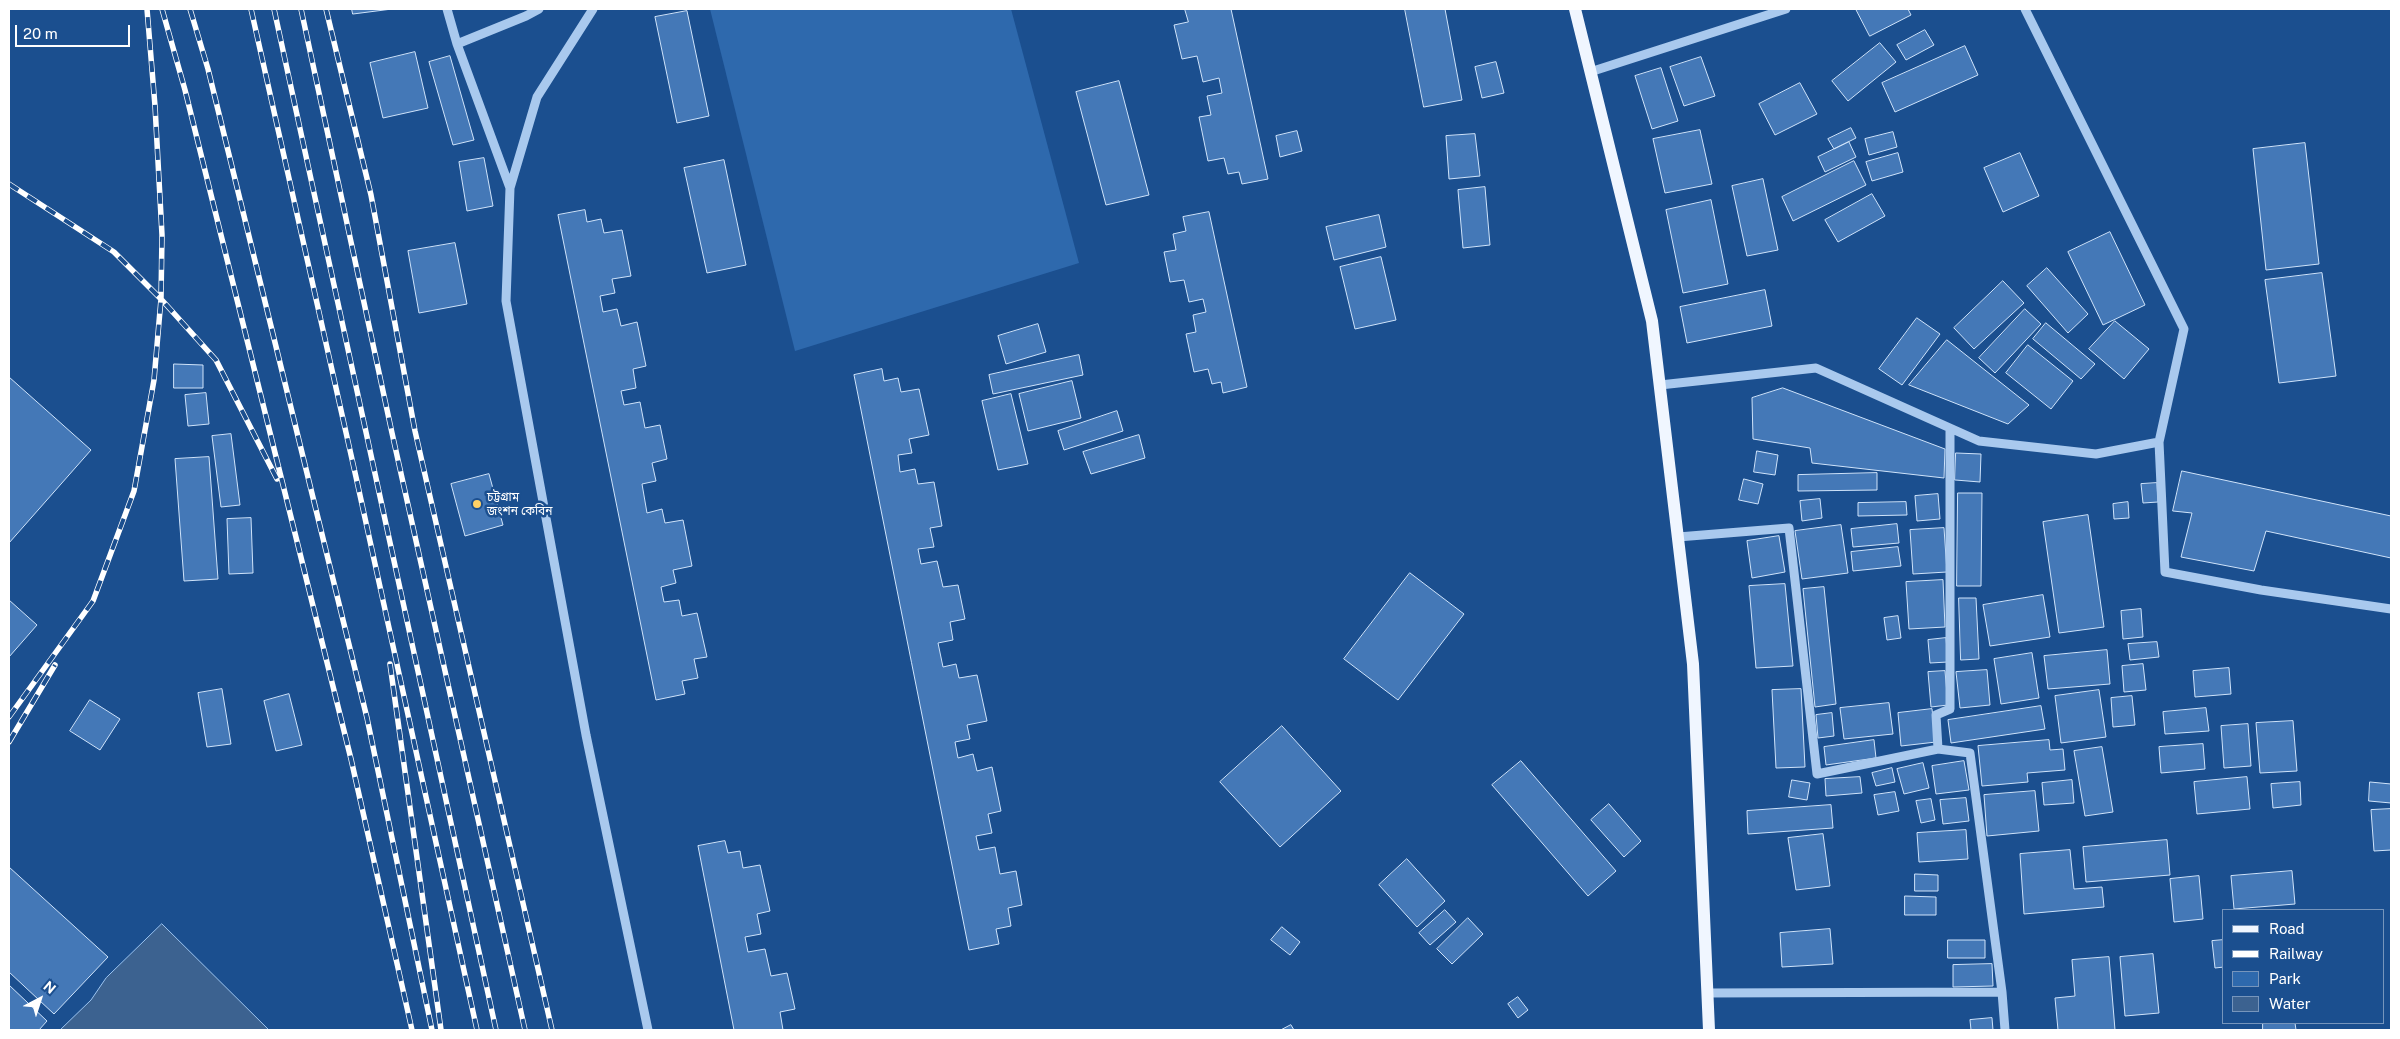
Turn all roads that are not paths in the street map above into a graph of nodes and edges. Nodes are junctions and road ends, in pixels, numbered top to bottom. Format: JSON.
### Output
{"nodes":[{"id":1,"x":447,"y":9,"type":"edge"},
{"id":2,"x":538,"y":9,"type":"edge"},
{"id":3,"x":593,"y":9,"type":"edge"},
{"id":4,"x":1575,"y":9,"type":"edge"},
{"id":5,"x":1786,"y":9,"type":"edge"},
{"id":6,"x":2025,"y":9,"type":"edge"},
{"id":7,"x":457,"y":44,"type":"junction"},
{"id":8,"x":1590,"y":72,"type":"junction"},
{"id":9,"x":510,"y":188,"type":"junction"},
{"id":10,"x":1660,"y":385,"type":"junction"},
{"id":11,"x":1950,"y":428,"type":"junction"},
{"id":12,"x":2159,"y":442,"type":"junction"},
{"id":13,"x":1678,"y":537,"type":"junction"},
{"id":14,"x":2391,"y":609,"type":"edge"},
{"id":15,"x":1938,"y":749,"type":"junction"},
{"id":16,"x":2002,"y":992,"type":"junction"},
{"id":17,"x":1707,"y":993,"type":"junction"},
{"id":18,"x":648,"y":1030,"type":"edge"},
{"id":19,"x":1709,"y":1030,"type":"edge"},
{"id":20,"x":2005,"y":1030,"type":"edge"}],
"edges":[{"from":1,"to":7,"type":"street"},
{"from":2,"to":7,"type":"street"},
{"from":3,"to":9,"type":"street"},
{"from":4,"to":8,"type":"main road"},
{"from":5,"to":8,"type":"street"},
{"from":6,"to":12,"type":"street"},
{"from":7,"to":9,"type":"street"},
{"from":8,"to":10,"type":"main road"},
{"from":9,"to":18,"type":"street"},
{"from":10,"to":11,"type":"street"},
{"from":10,"to":13,"type":"main road"},
{"from":11,"to":12,"type":"street"},
{"from":11,"to":15,"type":"street"},
{"from":12,"to":14,"type":"street"},
{"from":13,"to":15,"type":"street"},
{"from":13,"to":17,"type":"main road"},
{"from":15,"to":16,"type":"street"},
{"from":16,"to":17,"type":"street"},
{"from":16,"to":20,"type":"street"},
{"from":17,"to":19,"type":"main road"}]}
